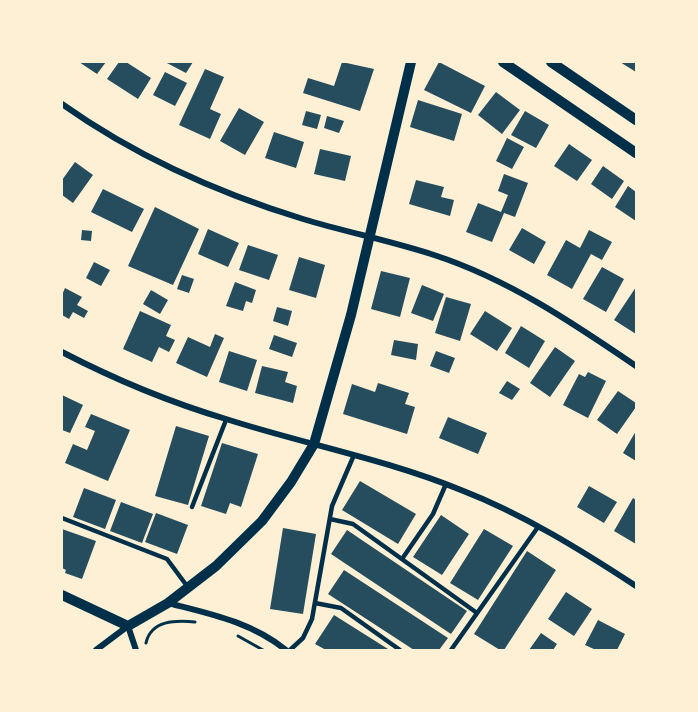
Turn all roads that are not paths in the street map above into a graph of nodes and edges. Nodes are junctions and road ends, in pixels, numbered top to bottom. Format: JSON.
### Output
{"nodes":[{"id":1,"x":411,"y":62,"type":"edge"},
{"id":2,"x":503,"y":62,"type":"edge"},
{"id":3,"x":551,"y":62,"type":"edge"},
{"id":4,"x":62,"y":104,"type":"edge"},
{"id":5,"x":636,"y":120,"type":"edge"},
{"id":6,"x":636,"y":153,"type":"edge"},
{"id":7,"x":370,"y":238,"type":"junction"},
{"id":8,"x":62,"y":352,"type":"edge"},
{"id":9,"x":636,"y":366,"type":"edge"},
{"id":10,"x":226,"y":420,"type":"junction"},
{"id":11,"x":314,"y":444,"type":"junction"},
{"id":12,"x":354,"y":455,"type":"junction"},
{"id":13,"x":446,"y":484,"type":"junction"},
{"id":14,"x":192,"y":507,"type":"dead end"},
{"id":15,"x":62,"y":518,"type":"edge"},
{"id":16,"x":330,"y":519,"type":"junction"},
{"id":17,"x":538,"y":527,"type":"junction"},
{"id":18,"x":402,"y":559,"type":"junction"},
{"id":19,"x":636,"y":586,"type":"edge"},
{"id":20,"x":188,"y":587,"type":"junction"},
{"id":21,"x":62,"y":595,"type":"edge"},
{"id":22,"x":168,"y":603,"type":"junction"},
{"id":23,"x":315,"y":603,"type":"junction"},
{"id":24,"x":477,"y":613,"type":"junction"},
{"id":25,"x":128,"y":626,"type":"junction"},
{"id":26,"x":96,"y":651,"type":"edge"},
{"id":27,"x":136,"y":651,"type":"edge"},
{"id":28,"x":288,"y":651,"type":"edge"},
{"id":29,"x":400,"y":651,"type":"edge"},
{"id":30,"x":451,"y":651,"type":"edge"}],
"edges":[{"from":1,"to":7,"type":"street"},
{"from":2,"to":6,"type":"street"},
{"from":3,"to":5,"type":"street"},
{"from":4,"to":7,"type":"street"},
{"from":7,"to":9,"type":"street"},
{"from":7,"to":11,"type":"street"},
{"from":8,"to":10,"type":"street"},
{"from":10,"to":11,"type":"street"},
{"from":10,"to":14,"type":"lane"},
{"from":11,"to":12,"type":"street"},
{"from":11,"to":20,"type":"street"},
{"from":12,"to":13,"type":"street"},
{"from":12,"to":16,"type":"lane"},
{"from":13,"to":17,"type":"street"},
{"from":13,"to":18,"type":"lane"},
{"from":15,"to":20,"type":"lane"},
{"from":16,"to":18,"type":"lane"},
{"from":16,"to":23,"type":"lane"},
{"from":17,"to":19,"type":"street"},
{"from":17,"to":24,"type":"lane"},
{"from":18,"to":24,"type":"lane"},
{"from":20,"to":22,"type":"street"},
{"from":21,"to":25,"type":"street"},
{"from":22,"to":25,"type":"street"},
{"from":22,"to":28,"type":"street"},
{"from":23,"to":28,"type":"lane"},
{"from":23,"to":29,"type":"lane"},
{"from":24,"to":30,"type":"lane"},
{"from":25,"to":26,"type":"street"},
{"from":25,"to":27,"type":"street"}]}
